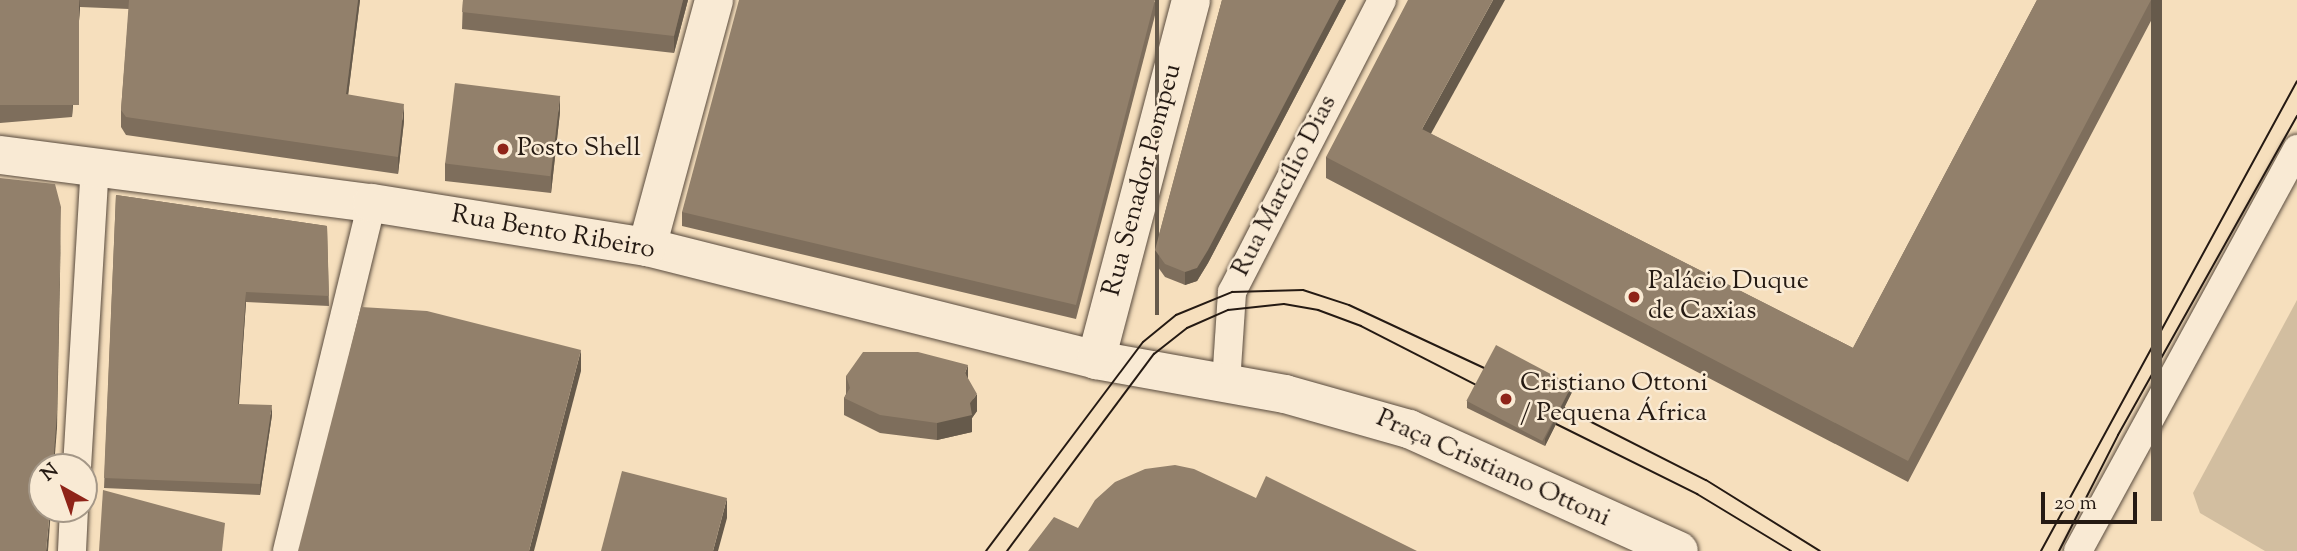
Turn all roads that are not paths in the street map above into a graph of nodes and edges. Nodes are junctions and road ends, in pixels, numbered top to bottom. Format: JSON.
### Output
{"nodes":[{"id":1,"x":714,"y":0,"type":"edge"},
{"id":2,"x":1191,"y":0,"type":"edge"},
{"id":3,"x":1382,"y":0,"type":"edge"},
{"id":4,"x":2297,"y":149,"type":"edge"},
{"id":5,"x":0,"y":155,"type":"edge"},
{"id":6,"x":95,"y":167,"type":"junction"},
{"id":7,"x":372,"y":203,"type":"junction"},
{"id":8,"x":647,"y":247,"type":"junction"},
{"id":9,"x":1096,"y":360,"type":"junction"},
{"id":10,"x":1226,"y":383,"type":"junction"},
{"id":11,"x":78,"y":453,"type":"edge"},
{"id":12,"x":73,"y":523,"type":"edge"},
{"id":13,"x":72,"y":551,"type":"edge"},
{"id":14,"x":287,"y":551,"type":"edge"},
{"id":15,"x":1679,"y":551,"type":"edge"},
{"id":16,"x":2078,"y":551,"type":"edge"}],
"edges":[{"from":1,"to":8,"type":"street"},
{"from":2,"to":9,"type":"street","name":"Rua Senador Pompeu"},
{"from":3,"to":10,"type":"street","name":"Rua Marcílio Dias"},
{"from":4,"to":16,"type":"street"},
{"from":5,"to":6,"type":"street","name":"Rua Bento Ribeiro"},
{"from":6,"to":7,"type":"street","name":"Rua Bento Ribeiro"},
{"from":6,"to":11,"type":"street"},
{"from":7,"to":8,"type":"street","name":"Rua Bento Ribeiro"},
{"from":7,"to":14,"type":"street"},
{"from":8,"to":9,"type":"street","name":"Rua Bento Ribeiro"},
{"from":9,"to":10,"type":"street","name":"Praça Cristiano Ottoni"},
{"from":10,"to":15,"type":"street","name":"Praça Cristiano Ottoni"},
{"from":12,"to":13,"type":"street"}]}
